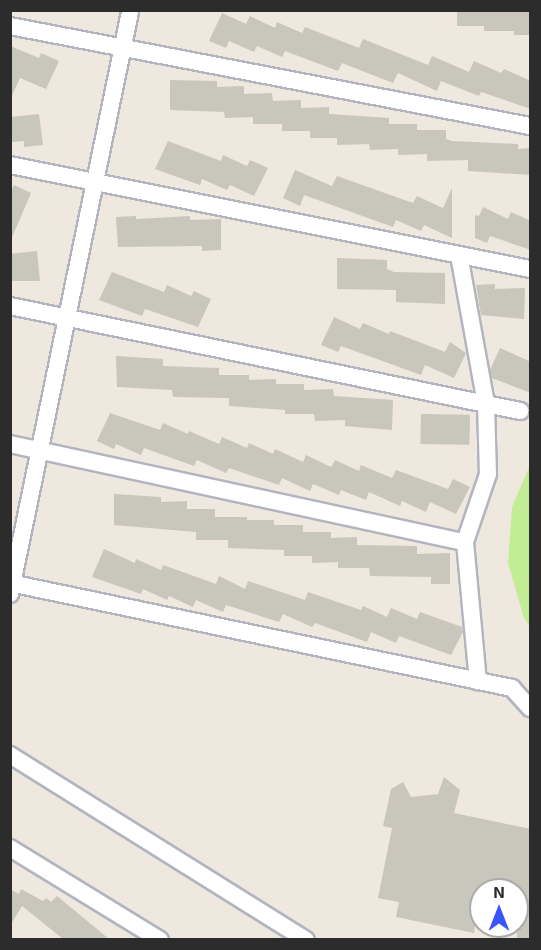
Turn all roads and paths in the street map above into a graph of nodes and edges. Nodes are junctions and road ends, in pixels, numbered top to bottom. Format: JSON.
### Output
{"nodes":[{"id":1,"x":133,"y":11,"type":"edge"},
{"id":2,"x":10,"y":26,"type":"edge"},
{"id":3,"x":122,"y":48,"type":"junction"},
{"id":4,"x":531,"y":126,"type":"edge"},
{"id":5,"x":10,"y":165,"type":"edge"},
{"id":6,"x":95,"y":183,"type":"junction"},
{"id":7,"x":459,"y":255,"type":"junction"},
{"id":8,"x":531,"y":269,"type":"edge"},
{"id":9,"x":10,"y":306,"type":"edge"},
{"id":10,"x":67,"y":317,"type":"junction"},
{"id":11,"x":486,"y":404,"type":"junction"},
{"id":12,"x":520,"y":411,"type":"dead end"},
{"id":13,"x":10,"y":444,"type":"edge"},
{"id":14,"x":40,"y":450,"type":"junction"},
{"id":15,"x":465,"y":542,"type":"junction"},
{"id":16,"x":11,"y":587,"type":"edge"},
{"id":17,"x":478,"y":681,"type":"junction"},
{"id":18,"x":531,"y":708,"type":"edge"},
{"id":19,"x":10,"y":755,"type":"edge"},
{"id":20,"x":10,"y":848,"type":"edge"},
{"id":21,"x":160,"y":939,"type":"edge"},
{"id":22,"x":306,"y":939,"type":"edge"}],
"edges":[{"from":1,"to":3,"type":"street"},
{"from":2,"to":3,"type":"street"},
{"from":3,"to":4,"type":"street"},
{"from":3,"to":6,"type":"street"},
{"from":5,"to":6,"type":"street"},
{"from":6,"to":7,"type":"street"},
{"from":6,"to":10,"type":"street"},
{"from":7,"to":8,"type":"street"},
{"from":7,"to":11,"type":"street"},
{"from":9,"to":10,"type":"street"},
{"from":10,"to":11,"type":"street"},
{"from":10,"to":14,"type":"street"},
{"from":11,"to":12,"type":"street"},
{"from":11,"to":15,"type":"street"},
{"from":13,"to":14,"type":"street"},
{"from":14,"to":15,"type":"street"},
{"from":14,"to":16,"type":"street"},
{"from":15,"to":17,"type":"street"},
{"from":16,"to":17,"type":"street"},
{"from":17,"to":18,"type":"street"},
{"from":19,"to":22,"type":"street"},
{"from":20,"to":21,"type":"street"}]}
